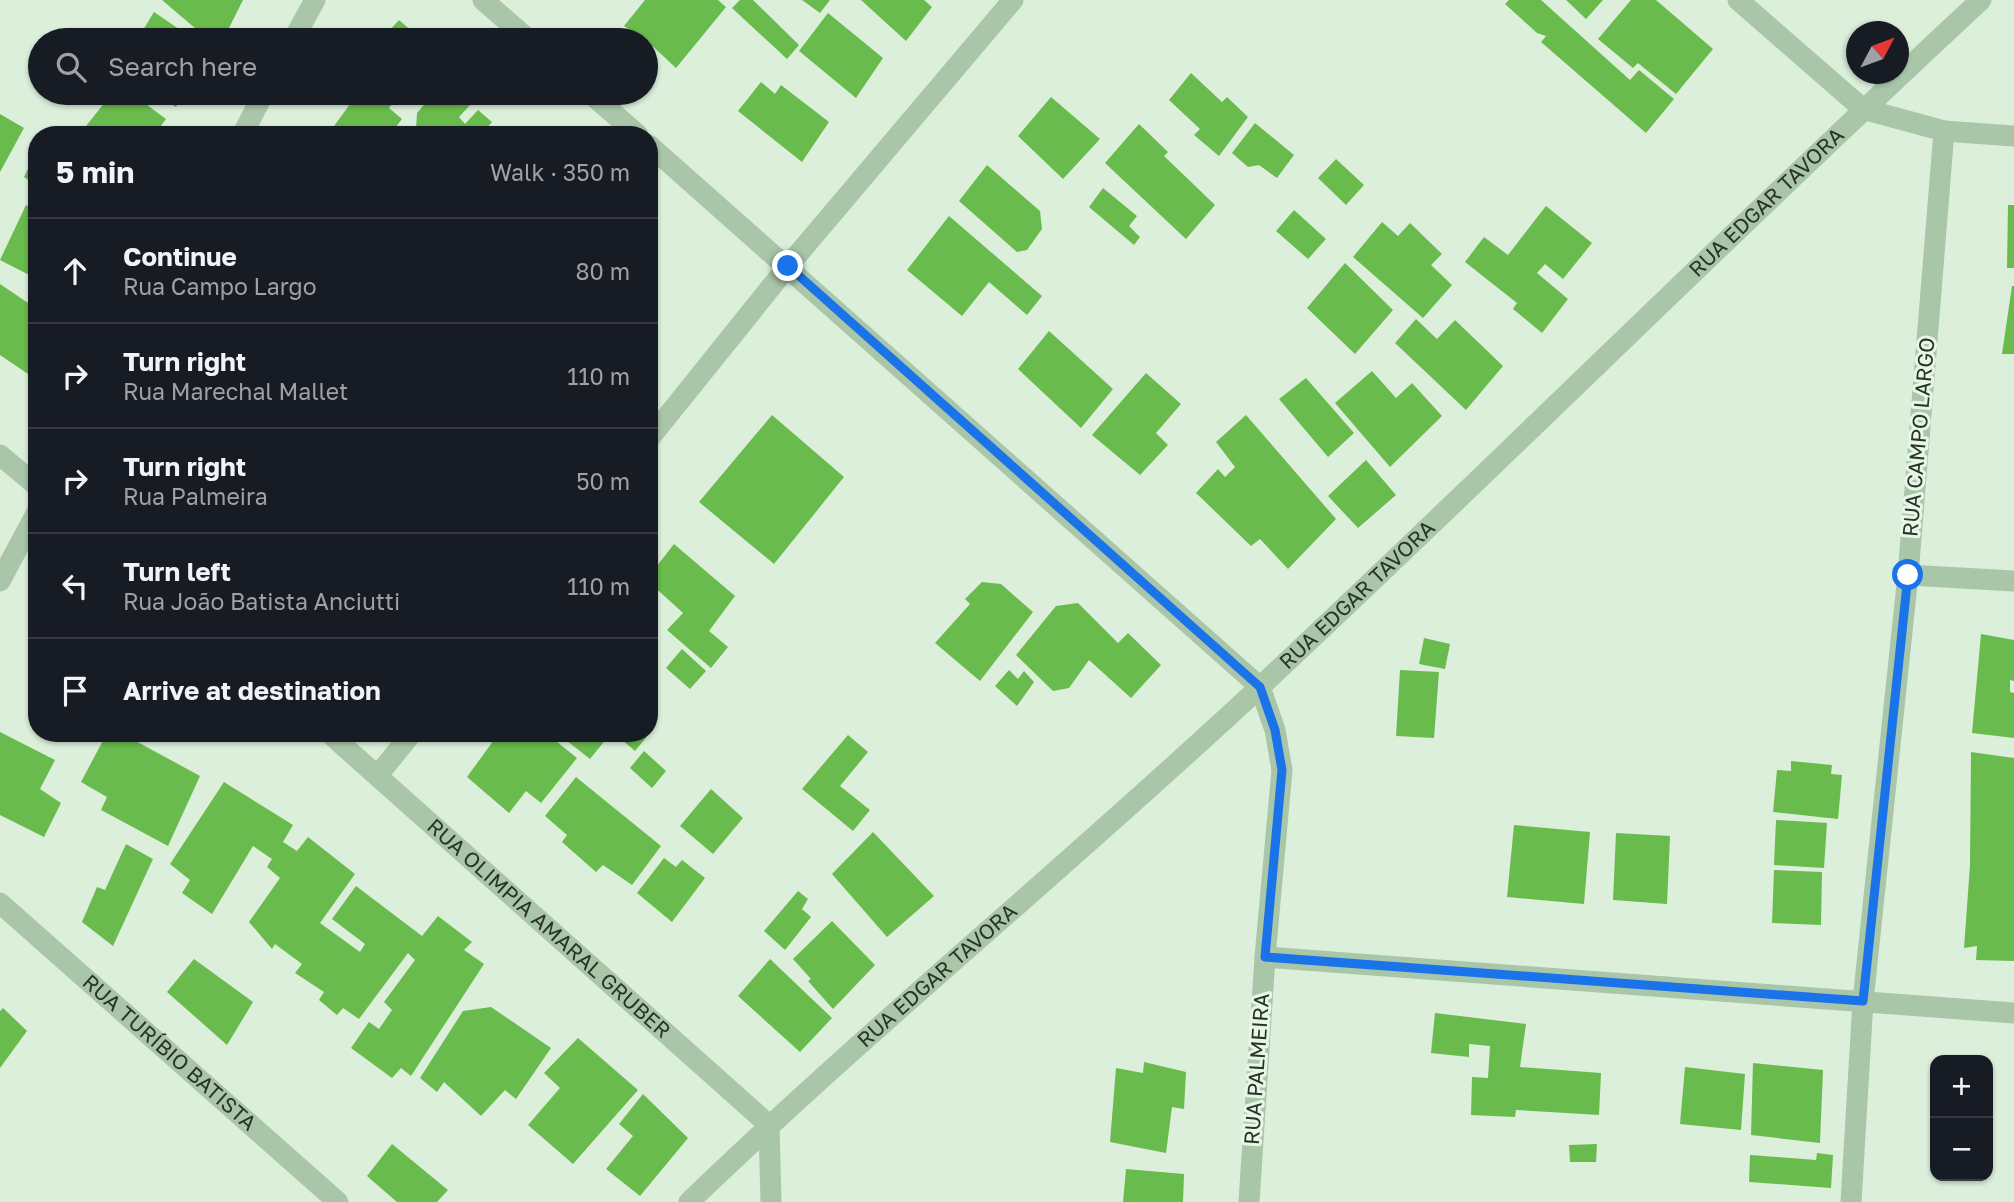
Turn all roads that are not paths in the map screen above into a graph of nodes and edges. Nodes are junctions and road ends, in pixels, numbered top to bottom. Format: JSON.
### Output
{"nodes":[{"id":1,"x":315,"y":0,"type":"edge"},
{"id":2,"x":483,"y":0,"type":"edge"},
{"id":3,"x":1013,"y":0,"type":"edge"},
{"id":4,"x":1738,"y":0,"type":"edge"},
{"id":5,"x":1981,"y":0,"type":"edge"},
{"id":6,"x":300,"y":28,"type":"edge"},
{"id":7,"x":515,"y":28,"type":"edge"},
{"id":8,"x":258,"y":105,"type":"edge"},
{"id":9,"x":604,"y":105,"type":"edge"},
{"id":10,"x":1863,"y":109,"type":"junction"},
{"id":11,"x":247,"y":126,"type":"edge"},
{"id":12,"x":628,"y":126,"type":"edge"},
{"id":13,"x":1944,"y":131,"type":"junction"},
{"id":14,"x":2014,"y":136,"type":"edge"},
{"id":15,"x":658,"y":153,"type":"edge"},
{"id":16,"x":788,"y":266,"type":"junction"},
{"id":17,"x":658,"y":428,"type":"edge"},
{"id":18,"x":0,"y":455,"type":"edge"},
{"id":19,"x":28,"y":478,"type":"edge"},
{"id":20,"x":28,"y":529,"type":"edge"},
{"id":21,"x":1908,"y":575,"type":"junction"},
{"id":22,"x":0,"y":580,"type":"edge"},
{"id":23,"x":2014,"y":581,"type":"edge"},
{"id":24,"x":1260,"y":687,"type":"junction"},
{"id":25,"x":340,"y":742,"type":"edge"},
{"id":26,"x":405,"y":742,"type":"edge"},
{"id":27,"x":378,"y":775,"type":"junction"},
{"id":28,"x":0,"y":903,"type":"edge"},
{"id":29,"x":1265,"y":957,"type":"junction"},
{"id":30,"x":1863,"y":1001,"type":"junction"},
{"id":31,"x":2014,"y":1013,"type":"edge"},
{"id":32,"x":769,"y":1125,"type":"junction"},
{"id":33,"x":338,"y":1202,"type":"edge"},
{"id":34,"x":689,"y":1202,"type":"edge"},
{"id":35,"x":771,"y":1202,"type":"edge"},
{"id":36,"x":1249,"y":1202,"type":"edge"},
{"id":37,"x":1851,"y":1202,"type":"edge"}],
"edges":[{"from":1,"to":6,"type":"street"},
{"from":2,"to":7,"type":"street"},
{"from":3,"to":16,"type":"street"},
{"from":4,"to":10,"type":"street"},
{"from":5,"to":10,"type":"street","name":"RUA EDGAR TAVORA"},
{"from":8,"to":11,"type":"street"},
{"from":9,"to":12,"type":"street"},
{"from":10,"to":13,"type":"street"},
{"from":10,"to":24,"type":"street","name":"RUA EDGAR TAVORA"},
{"from":13,"to":14,"type":"street"},
{"from":13,"to":21,"type":"street","name":"RUA CAMPO LARGO"},
{"from":15,"to":16,"type":"street"},
{"from":16,"to":17,"type":"street"},
{"from":16,"to":24,"type":"street"},
{"from":18,"to":19,"type":"street"},
{"from":20,"to":22,"type":"street"},
{"from":21,"to":23,"type":"street"},
{"from":21,"to":30,"type":"street","name":"RUA CAMPO LARGO"},
{"from":24,"to":29,"type":"street","name":"RUA PALMEIRA"},
{"from":24,"to":32,"type":"street","name":"RUA EDGAR TAVORA"},
{"from":25,"to":27,"type":"street","name":"RUA OLIMPIA AMARAL GRUBER"},
{"from":26,"to":27,"type":"street"},
{"from":27,"to":32,"type":"street","name":"RUA OLIMPIA AMARAL GRUBER"},
{"from":28,"to":33,"type":"street","name":"RUA TURÍBIO BATISTA"},
{"from":29,"to":30,"type":"street"},
{"from":29,"to":36,"type":"street","name":"RUA PALMEIRA"},
{"from":30,"to":31,"type":"street"},
{"from":30,"to":37,"type":"street","name":"RUA CAMPO LARGO"},
{"from":32,"to":34,"type":"street","name":"RUA EDGAR TAVORA"},
{"from":32,"to":35,"type":"street"}]}
